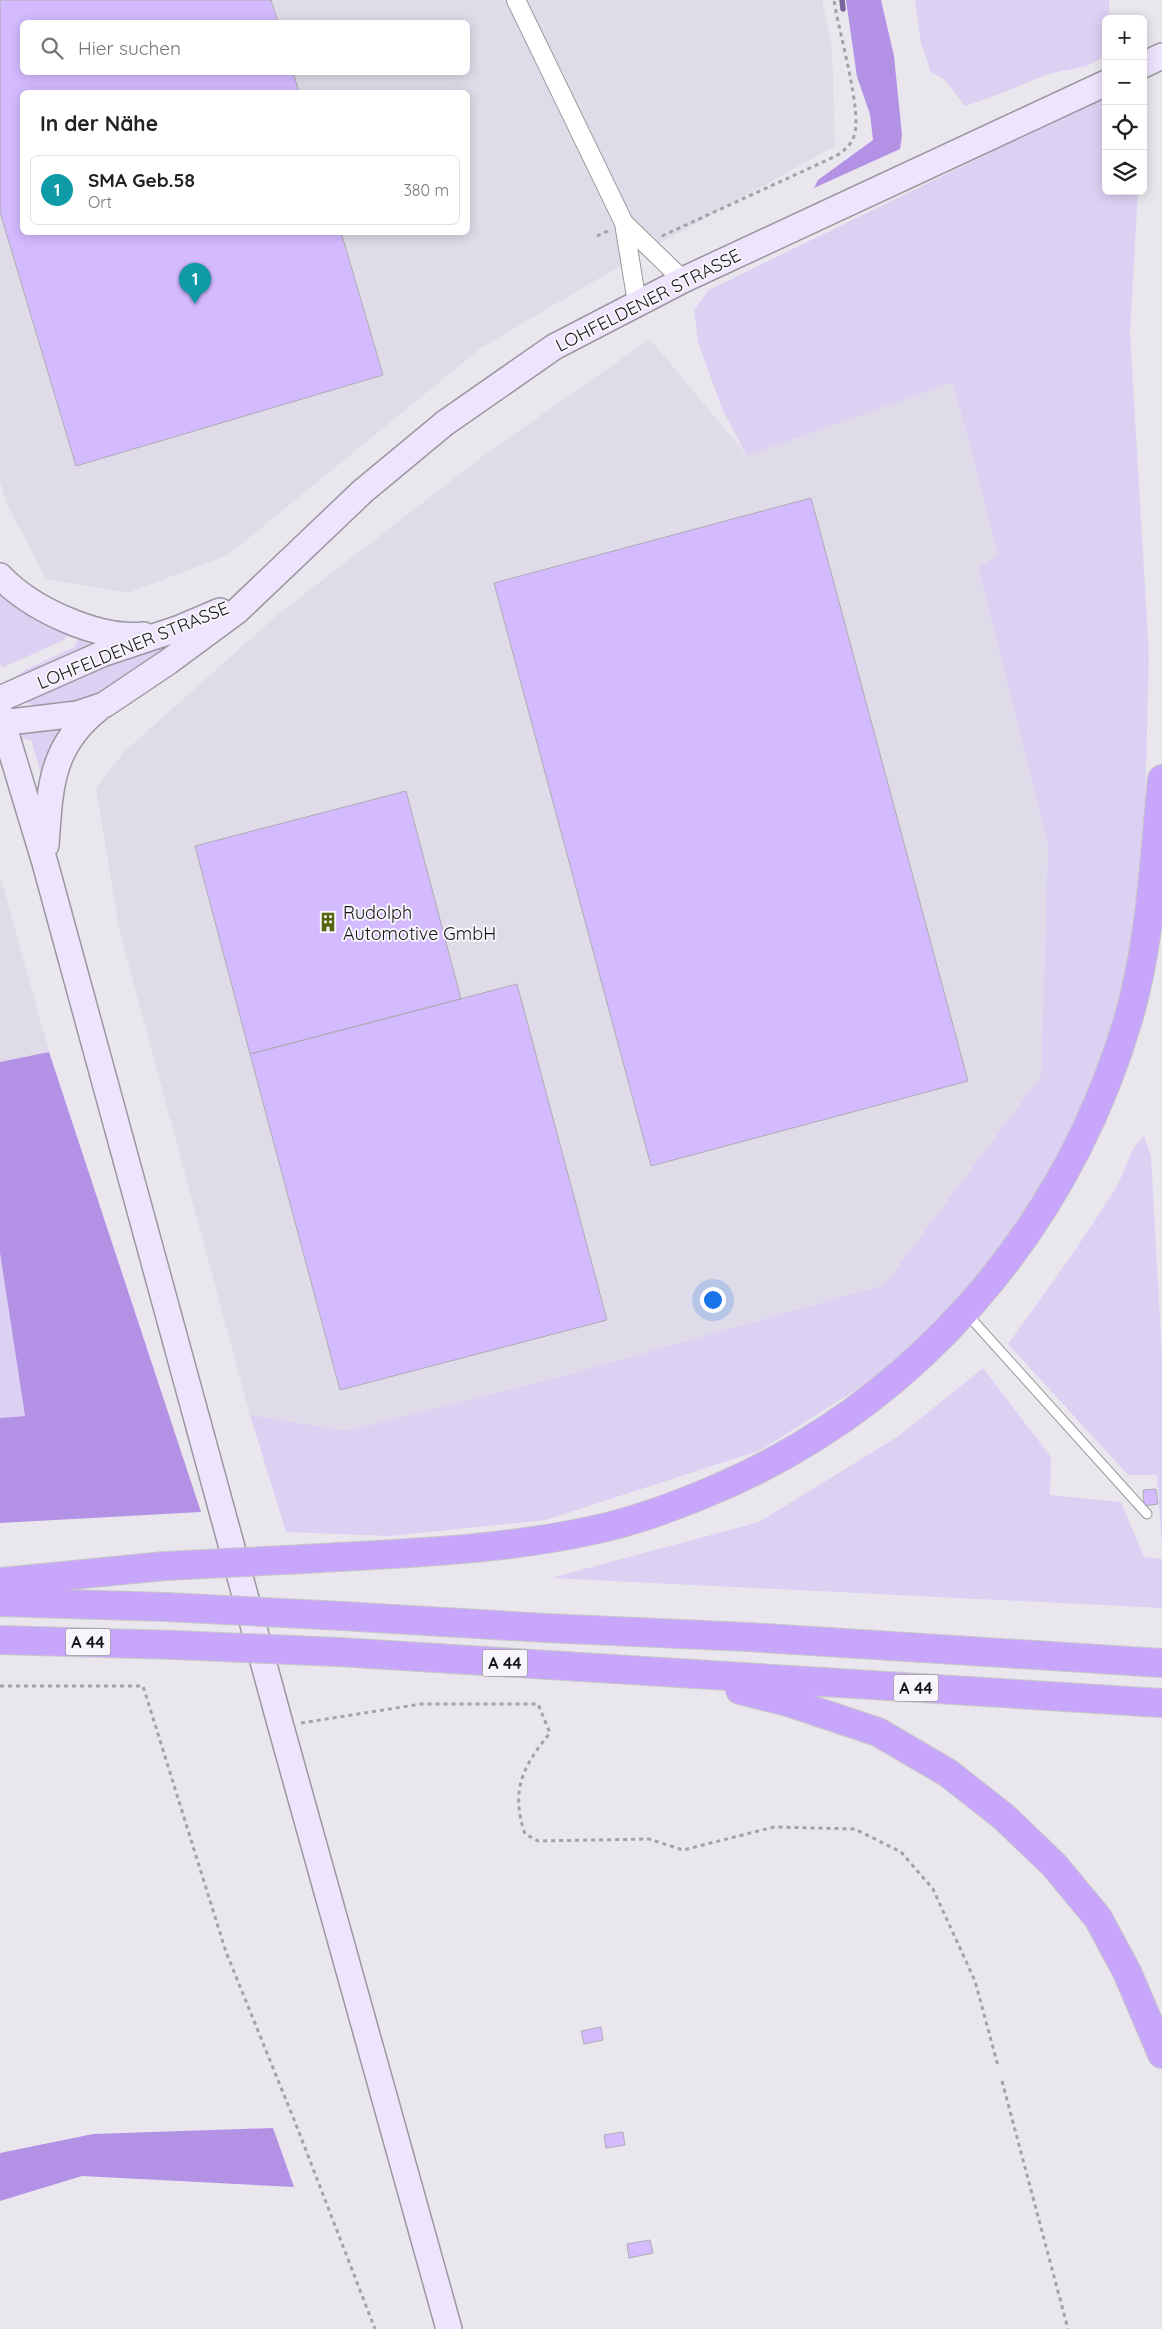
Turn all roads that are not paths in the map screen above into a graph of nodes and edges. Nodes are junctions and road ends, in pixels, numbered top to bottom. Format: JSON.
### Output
{"nodes":[{"id":1,"x":516,"y":0,"type":"edge"},
{"id":2,"x":1162,"y":56,"type":"edge"},
{"id":3,"x":1147,"y":63,"type":"edge"},
{"id":4,"x":1095,"y":88,"type":"edge"},
{"id":5,"x":624,"y":223,"type":"junction"},
{"id":6,"x":683,"y":280,"type":"junction"},
{"id":7,"x":637,"y":303,"type":"junction"},
{"id":8,"x":0,"y":576,"type":"edge"},
{"id":9,"x":263,"y":586,"type":"junction"},
{"id":10,"x":159,"y":634,"type":"junction"},
{"id":11,"x":104,"y":704,"type":"junction"},
{"id":12,"x":1,"y":715,"type":"edge"},
{"id":13,"x":1162,"y":779,"type":"edge"},
{"id":14,"x":45,"y":863,"type":"junction"},
{"id":15,"x":965,"y":1312,"type":"junction"},
{"id":16,"x":1147,"y":1514,"type":"dead end"},
{"id":17,"x":0,"y":1582,"type":"edge"},
{"id":18,"x":0,"y":1602,"type":"edge"},
{"id":19,"x":0,"y":1640,"type":"edge"},
{"id":20,"x":1162,"y":1663,"type":"edge"},
{"id":21,"x":670,"y":1674,"type":"junction"},
{"id":22,"x":1162,"y":1703,"type":"edge"},
{"id":23,"x":1162,"y":2054,"type":"edge"},
{"id":24,"x":449,"y":2329,"type":"edge"}],
"edges":[{"from":1,"to":5,"type":"street"},
{"from":2,"to":3,"type":"main road"},
{"from":4,"to":6,"type":"main road","name":"LOHFELDENER STRASSE"},
{"from":5,"to":6,"type":"street"},
{"from":5,"to":7,"type":"street"},
{"from":6,"to":7,"type":"main road","name":"LOHFELDENER STRASSE"},
{"from":7,"to":9,"type":"main road","name":"LOHFELDENER STRASSE"},
{"from":8,"to":10,"type":"main road"},
{"from":9,"to":10,"type":"main road","name":"LOHFELDENER STRASSE"},
{"from":9,"to":11,"type":"main road","name":"LOHFELDENER STRASSE"},
{"from":10,"to":12,"type":"main road","name":"LOHFELDENER STRASSE"},
{"from":11,"to":12,"type":"main road","name":"LOHFELDENER STRASSE"},
{"from":11,"to":14,"type":"main road"},
{"from":12,"to":14,"type":"main road"},
{"from":13,"to":15,"type":"highway"},
{"from":14,"to":24,"type":"main road"},
{"from":15,"to":16,"type":"lane"},
{"from":15,"to":17,"type":"highway","bridge":true},
{"from":18,"to":20,"type":"highway","bridge":true},
{"from":19,"to":21,"type":"highway","number":"A 44","bridge":true},
{"from":21,"to":22,"type":"highway","number":"A 44"},
{"from":21,"to":23,"type":"highway"}]}
